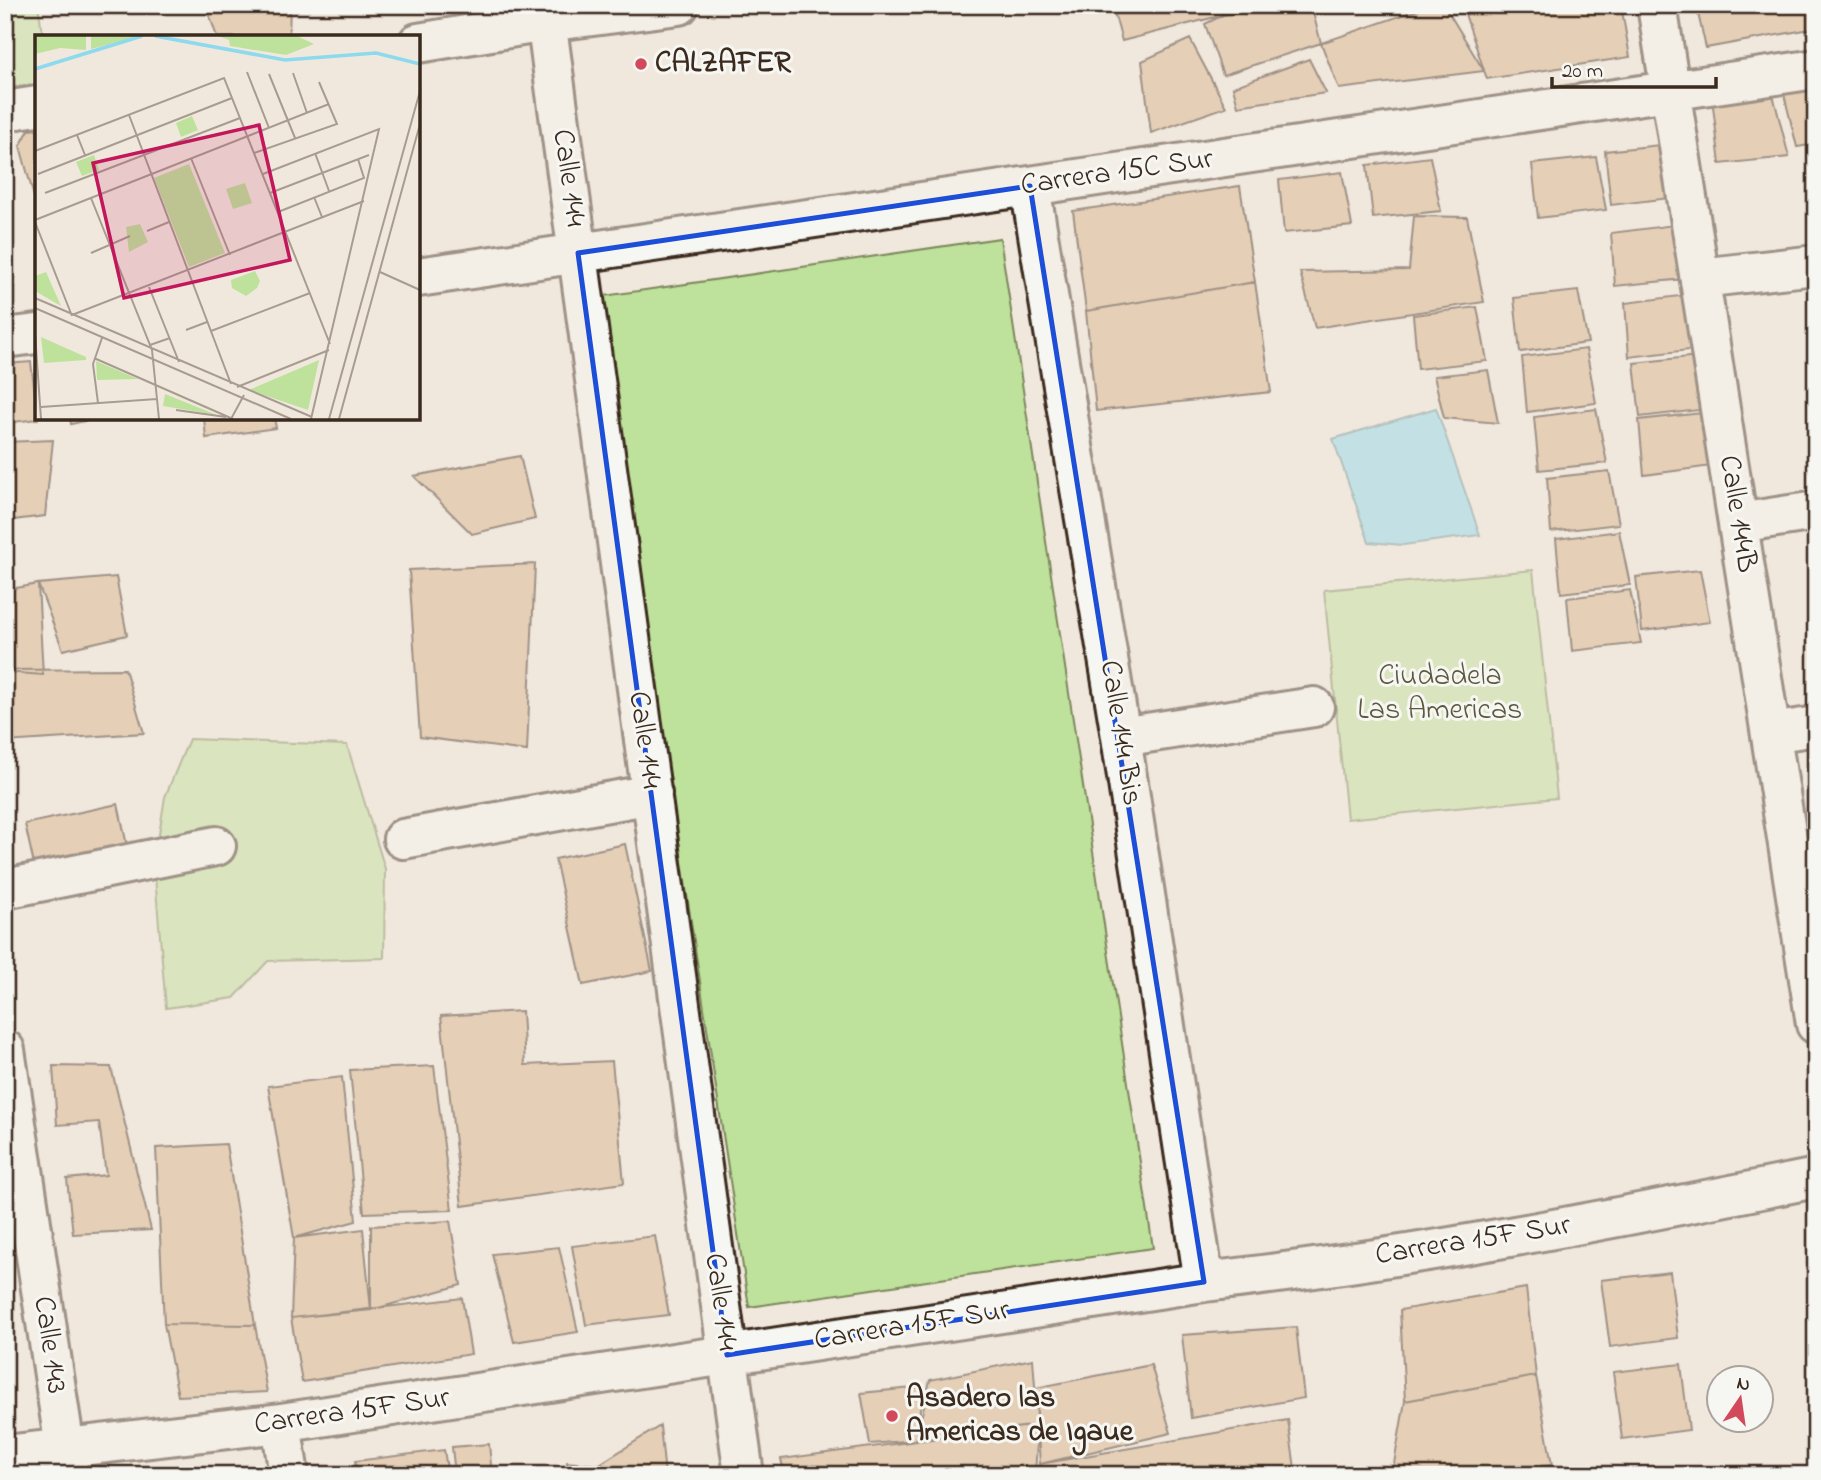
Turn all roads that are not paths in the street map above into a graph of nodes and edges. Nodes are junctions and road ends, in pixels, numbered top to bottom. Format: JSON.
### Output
{"nodes":[{"id":1,"x":679,"y":5,"type":"edge"},
{"id":2,"x":1657,"y":5,"type":"edge"},
{"id":3,"x":545,"y":13,"type":"edge"},
{"id":4,"x":420,"y":43,"type":"edge"},
{"id":5,"x":1816,"y":69,"type":"edge"},
{"id":6,"x":1671,"y":91,"type":"junction"},
{"id":7,"x":35,"y":106,"type":"edge"},
{"id":8,"x":5,"y":111,"type":"edge"},
{"id":9,"x":1030,"y":186,"type":"junction"},
{"id":10,"x":578,"y":253,"type":"junction"},
{"id":11,"x":1816,"y":265,"type":"edge"},
{"id":12,"x":420,"y":277,"type":"edge"},
{"id":13,"x":1700,"y":278,"type":"junction"},
{"id":14,"x":35,"y":334,"type":"edge"},
{"id":15,"x":5,"y":338,"type":"edge"},
{"id":16,"x":1816,"y":511,"type":"edge"},
{"id":17,"x":1738,"y":523,"type":"junction"},
{"id":18,"x":1314,"y":707,"type":"dead end"},
{"id":19,"x":1816,"y":726,"type":"edge"},
{"id":20,"x":1771,"y":733,"type":"junction"},
{"id":21,"x":1121,"y":737,"type":"junction"},
{"id":22,"x":652,"y":794,"type":"junction"},
{"id":23,"x":402,"y":839,"type":"dead end"},
{"id":24,"x":216,"y":846,"type":"dead end"},
{"id":25,"x":5,"y":889,"type":"edge"},
{"id":26,"x":1810,"y":948,"type":"edge"},
{"id":27,"x":1816,"y":1024,"type":"edge"},
{"id":28,"x":5,"y":1050,"type":"edge"},
{"id":29,"x":1816,"y":1178,"type":"edge"},
{"id":30,"x":1204,"y":1282,"type":"junction"},
{"id":31,"x":727,"y":1354,"type":"junction"},
{"id":32,"x":281,"y":1423,"type":"junction"},
{"id":33,"x":5,"y":1455,"type":"edge"},
{"id":34,"x":67,"y":1462,"type":"edge"},
{"id":35,"x":289,"y":1475,"type":"edge"},
{"id":36,"x":744,"y":1475,"type":"edge"}],
"edges":[{"from":1,"to":3,"type":"street"},
{"from":2,"to":6,"type":"street","name":"Calle 144B"},
{"from":3,"to":4,"type":"street"},
{"from":3,"to":10,"type":"street","name":"Calle 144"},
{"from":5,"to":6,"type":"street","name":"Carrera 15C Sur"},
{"from":6,"to":9,"type":"street","name":"Carrera 15C Sur"},
{"from":6,"to":13,"type":"street","name":"Calle 144B"},
{"from":7,"to":8,"type":"street"},
{"from":9,"to":10,"type":"street","name":"Carrera 15C Sur"},
{"from":9,"to":21,"type":"street","name":"Calle 144 Bis"},
{"from":10,"to":12,"type":"street","name":"Carrera 15C Sur"},
{"from":10,"to":22,"type":"street","name":"Calle 144"},
{"from":11,"to":13,"type":"street"},
{"from":13,"to":17,"type":"street","name":"Calle 144B"},
{"from":14,"to":15,"type":"street"},
{"from":16,"to":17,"type":"street"},
{"from":17,"to":20,"type":"street","name":"Calle 144B"},
{"from":18,"to":21,"type":"street"},
{"from":19,"to":20,"type":"street"},
{"from":20,"to":26,"type":"street","name":"Calle 144B"},
{"from":21,"to":30,"type":"street","name":"Calle 144 Bis"},
{"from":22,"to":23,"type":"street"},
{"from":22,"to":31,"type":"street","name":"Calle 144"},
{"from":24,"to":25,"type":"street"},
{"from":26,"to":27,"type":"street","name":"Calle 144B"},
{"from":28,"to":34,"type":"street","name":"Calle 143"},
{"from":29,"to":30,"type":"street","name":"Carrera 15F Sur"},
{"from":30,"to":31,"type":"street","name":"Carrera 15F Sur"},
{"from":31,"to":32,"type":"street","name":"Carrera 15F Sur"},
{"from":31,"to":36,"type":"street","name":"Calle 144"},
{"from":32,"to":34,"type":"street","name":"Carrera 15F Sur"},
{"from":32,"to":35,"type":"street"},
{"from":33,"to":34,"type":"street","name":"Carrera 15F Sur"}]}
